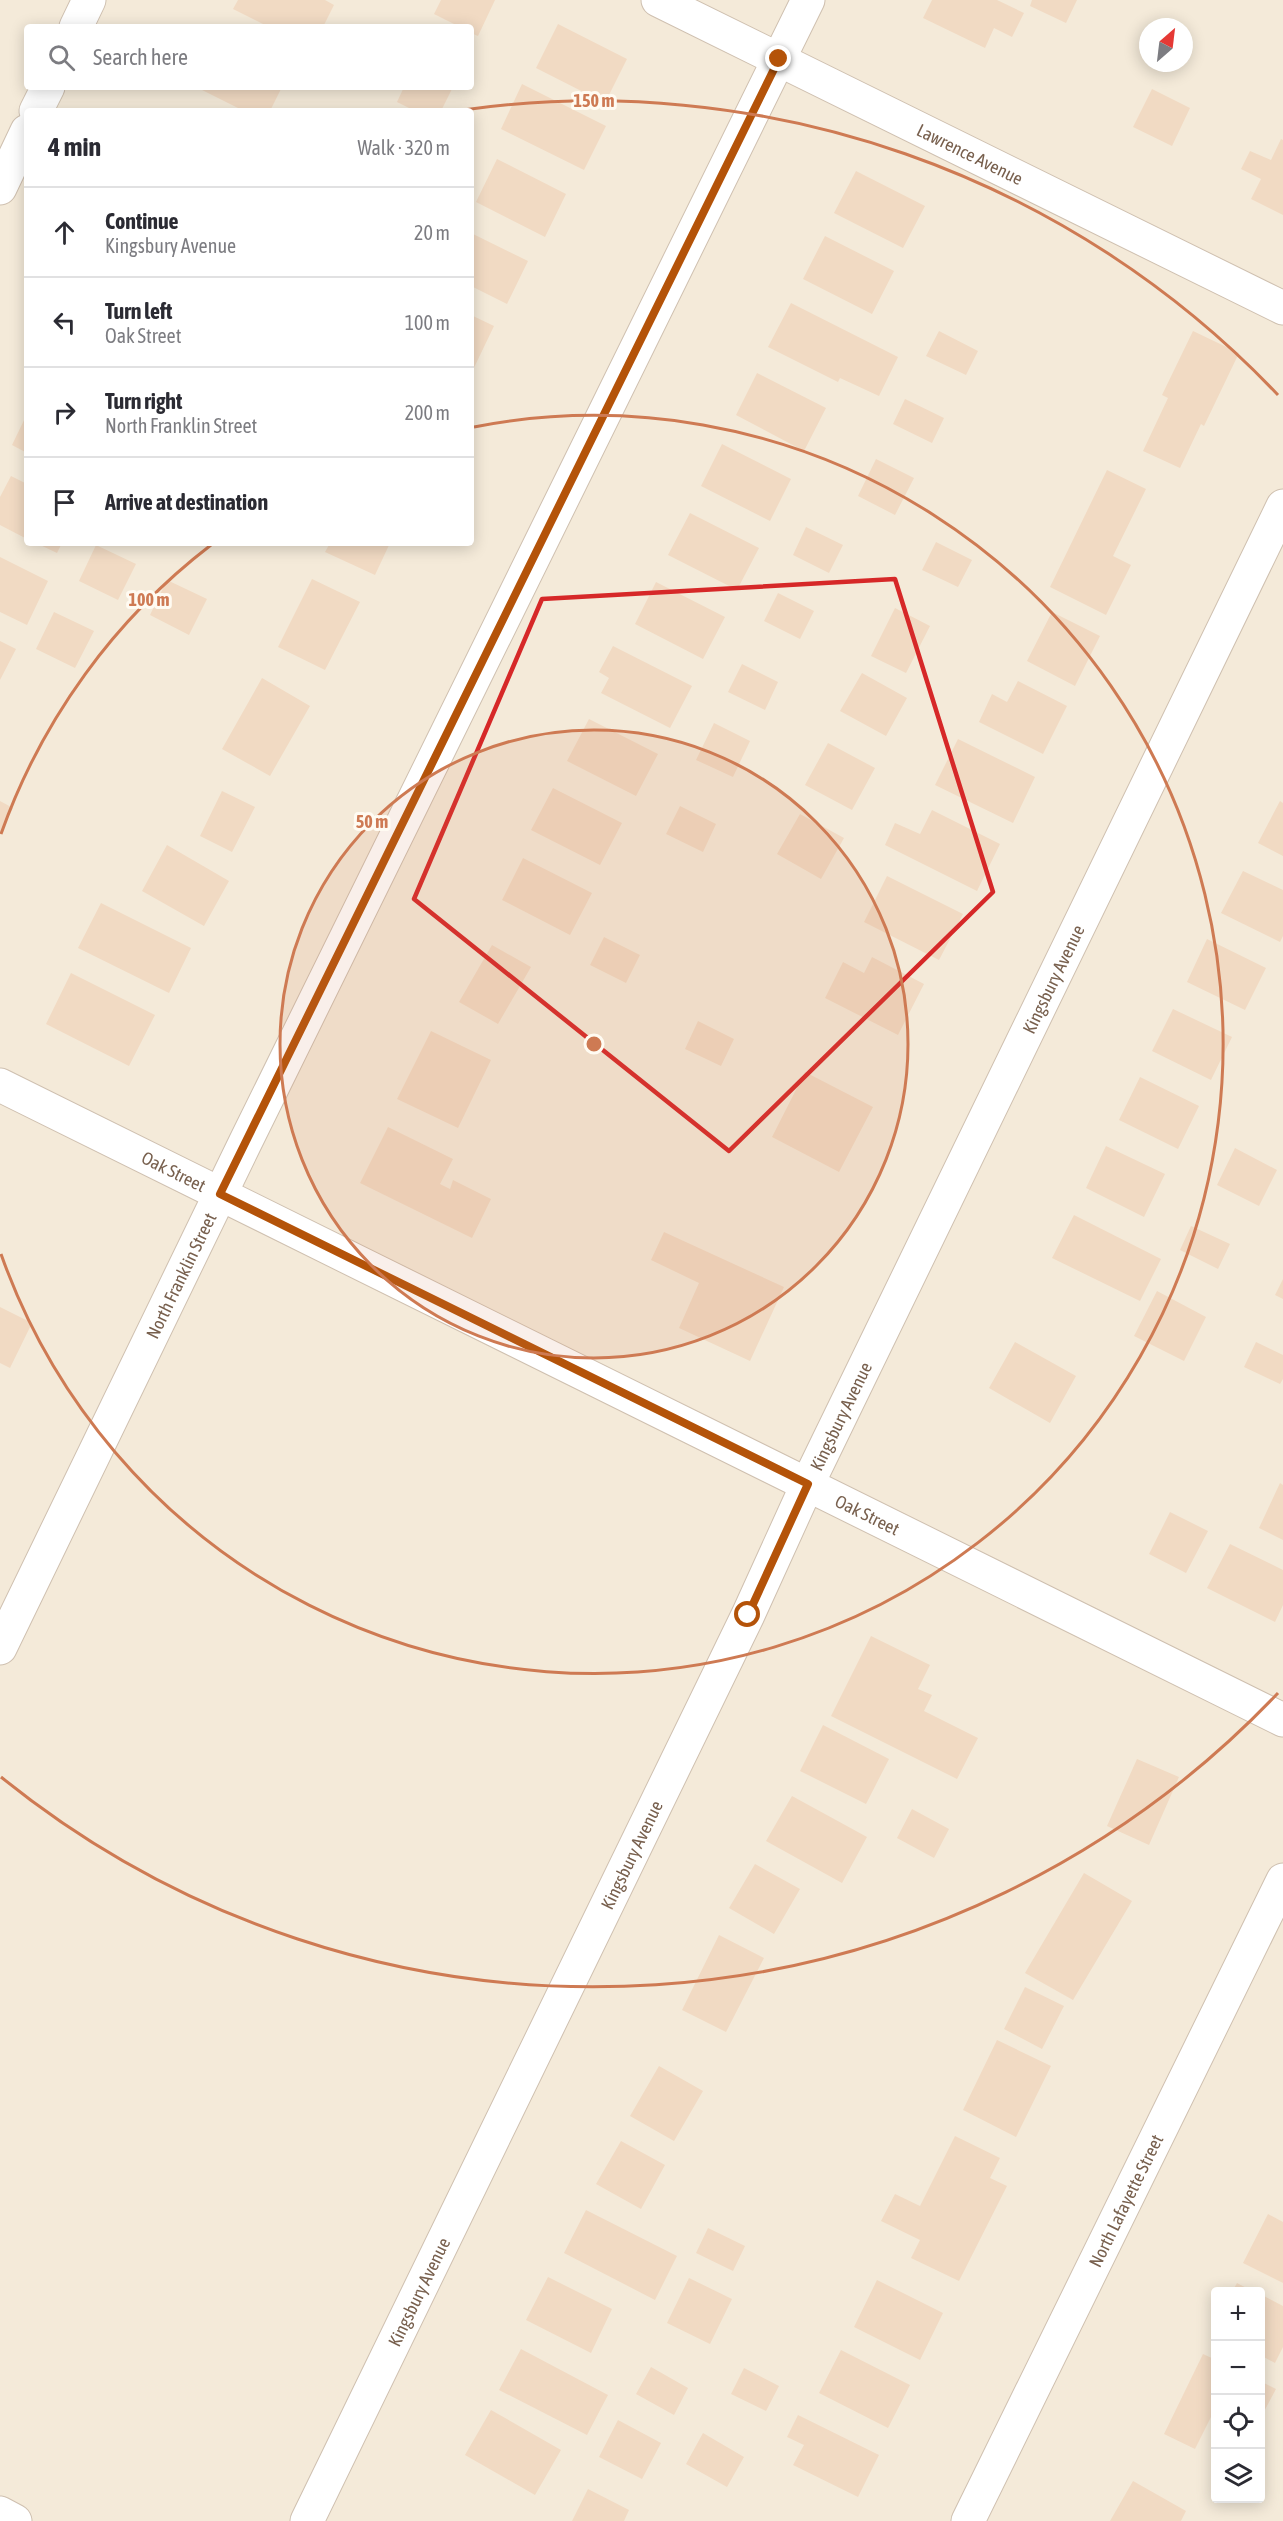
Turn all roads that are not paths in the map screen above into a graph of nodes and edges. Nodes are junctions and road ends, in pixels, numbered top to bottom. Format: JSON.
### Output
{"nodes":[{"id":1,"x":89,"y":0,"type":"edge"},
{"id":2,"x":658,"y":0,"type":"edge"},
{"id":3,"x":808,"y":0,"type":"edge"},
{"id":4,"x":77,"y":24,"type":"edge"},
{"id":5,"x":779,"y":59,"type":"junction"},
{"id":6,"x":46,"y":90,"type":"edge"},
{"id":7,"x":38,"y":108,"type":"edge"},
{"id":8,"x":24,"y":137,"type":"edge"},
{"id":9,"x":0,"y":188,"type":"edge"},
{"id":10,"x":1283,"y":308,"type":"edge"},
{"id":11,"x":1283,"y":506,"type":"edge"},
{"id":12,"x":0,"y":1085,"type":"edge"},
{"id":13,"x":220,"y":1194,"type":"junction"},
{"id":14,"x":808,"y":1484,"type":"junction"},
{"id":15,"x":0,"y":1648,"type":"edge"},
{"id":16,"x":1283,"y":1720,"type":"edge"},
{"id":17,"x":1283,"y":1880,"type":"edge"},
{"id":18,"x":0,"y":2513,"type":"edge"},
{"id":19,"x":15,"y":2521,"type":"edge"},
{"id":20,"x":307,"y":2521,"type":"edge"},
{"id":21,"x":968,"y":2521,"type":"edge"}],
"edges":[{"from":1,"to":4,"type":"street"},
{"from":2,"to":5,"type":"street","name":"Lawrence Avenue"},
{"from":3,"to":5,"type":"street","name":"North Franklin Street"},
{"from":5,"to":10,"type":"street","name":"Lawrence Avenue"},
{"from":5,"to":13,"type":"street","name":"North Franklin Street"},
{"from":6,"to":7,"type":"street"},
{"from":8,"to":9,"type":"street"},
{"from":11,"to":14,"type":"street","name":"Kingsbury Avenue"},
{"from":12,"to":13,"type":"street","name":"Oak Street"},
{"from":13,"to":14,"type":"street","name":"Oak Street"},
{"from":13,"to":15,"type":"street","name":"North Franklin Street"},
{"from":14,"to":16,"type":"street","name":"Oak Street"},
{"from":14,"to":20,"type":"street","name":"Kingsbury Avenue"},
{"from":17,"to":21,"type":"street","name":"North Lafayette Street"},
{"from":18,"to":19,"type":"street"}]}
